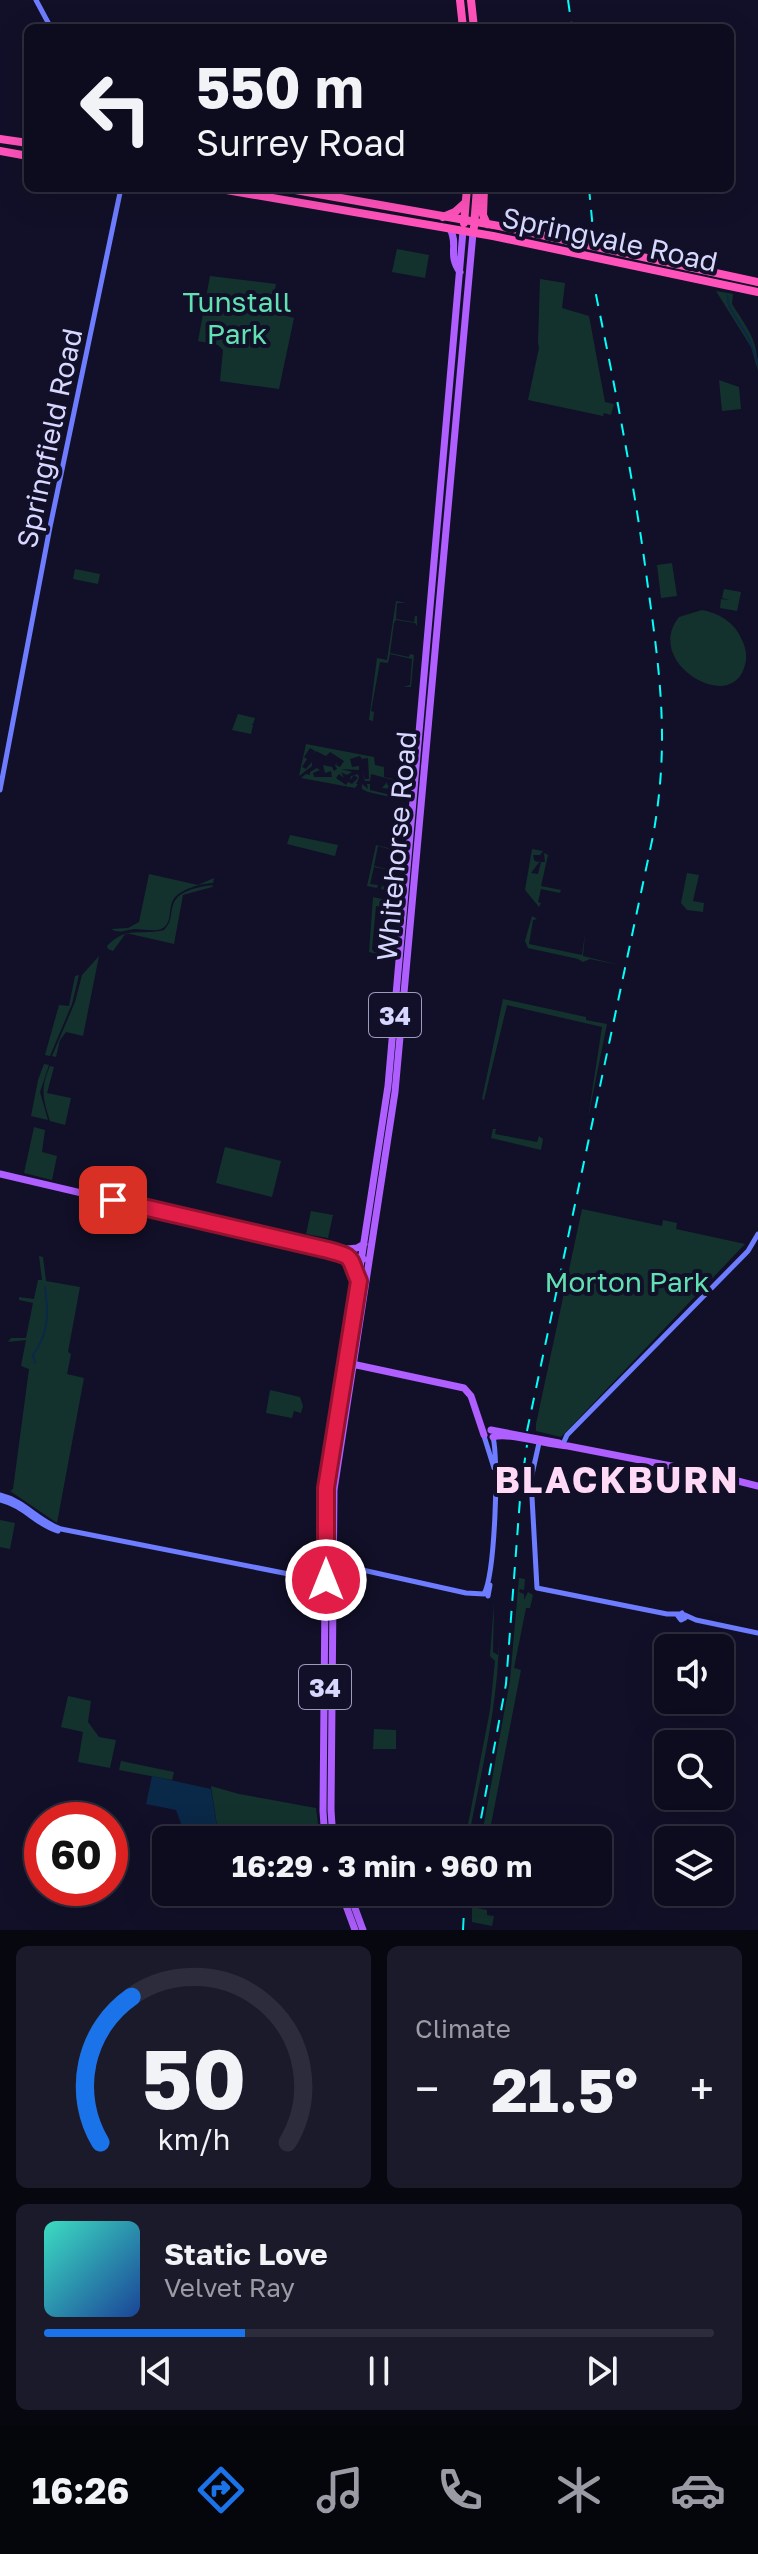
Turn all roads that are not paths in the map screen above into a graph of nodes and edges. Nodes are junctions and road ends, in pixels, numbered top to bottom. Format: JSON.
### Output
{"nodes":[{"id":1,"x":36,"y":0,"type":"edge"},
{"id":2,"x":460,"y":0,"type":"edge"},
{"id":3,"x":471,"y":0,"type":"edge"},
{"id":4,"x":49,"y":24,"type":"edge"},
{"id":5,"x":463,"y":24,"type":"edge"},
{"id":6,"x":474,"y":24,"type":"edge"},
{"id":7,"x":0,"y":139,"type":"edge"},
{"id":8,"x":24,"y":142,"type":"edge"},
{"id":9,"x":0,"y":151,"type":"edge"},
{"id":10,"x":24,"y":155,"type":"edge"},
{"id":11,"x":120,"y":192,"type":"edge"},
{"id":12,"x":238,"y":192,"type":"edge"},
{"id":13,"x":306,"y":192,"type":"edge"},
{"id":14,"x":466,"y":192,"type":"edge"},
{"id":15,"x":477,"y":192,"type":"edge"},
{"id":16,"x":484,"y":192,"type":"edge"},
{"id":17,"x":465,"y":203,"type":"junction"},
{"id":18,"x":443,"y":217,"type":"junction"},
{"id":19,"x":474,"y":222,"type":"junction"},
{"id":20,"x":487,"y":224,"type":"junction"},
{"id":21,"x":467,"y":228,"type":"junction"},
{"id":22,"x":450,"y":229,"type":"junction"},
{"id":23,"x":487,"y":235,"type":"junction"},
{"id":24,"x":472,"y":248,"type":"junction"},
{"id":25,"x":460,"y":272,"type":"junction"},
{"id":26,"x":758,"y":282,"type":"edge"},
{"id":27,"x":758,"y":292,"type":"edge"},
{"id":28,"x":427,"y":741,"type":"junction"},
{"id":29,"x":418,"y":746,"type":"junction"},
{"id":30,"x":0,"y":790,"type":"edge"},
{"id":31,"x":384,"y":1146,"type":"junction"},
{"id":32,"x":384,"y":1170,"type":"junction"},
{"id":33,"x":0,"y":1174,"type":"edge"},
{"id":34,"x":375,"y":1175,"type":"junction"},
{"id":35,"x":758,"y":1234,"type":"edge"},
{"id":36,"x":364,"y":1243,"type":"junction"},
{"id":37,"x":328,"y":1250,"type":"junction"},
{"id":38,"x":348,"y":1255,"type":"junction"},
{"id":39,"x":366,"y":1260,"type":"junction"},
{"id":40,"x":359,"y":1281,"type":"junction"},
{"id":41,"x":349,"y":1364,"type":"junction"},
{"id":42,"x":489,"y":1434,"type":"junction"},
{"id":43,"x":539,"y":1440,"type":"junction"},
{"id":44,"x":565,"y":1446,"type":"junction"},
{"id":45,"x":758,"y":1486,"type":"edge"},
{"id":46,"x":0,"y":1498,"type":"edge"},
{"id":47,"x":330,"y":1565,"type":"junction"},
{"id":48,"x":330,"y":1580,"type":"junction"},
{"id":49,"x":758,"y":1633,"type":"edge"},
{"id":50,"x":324,"y":1826,"type":"edge"},
{"id":51,"x":332,"y":1826,"type":"edge"},
{"id":52,"x":346,"y":1906,"type":"edge"},
{"id":53,"x":354,"y":1906,"type":"edge"},
{"id":54,"x":355,"y":1930,"type":"edge"},
{"id":55,"x":363,"y":1930,"type":"edge"}],
"edges":[{"from":1,"to":4,"type":"main road"},
{"from":2,"to":5,"type":"highway"},
{"from":3,"to":6,"type":"highway"},
{"from":7,"to":8,"type":"highway"},
{"from":9,"to":10,"type":"highway"},
{"from":11,"to":30,"type":"main road","name":"Springfield Road"},
{"from":12,"to":22,"type":"highway","name":"Springvale Road"},
{"from":13,"to":18,"type":"highway","name":"Springvale Road"},
{"from":14,"to":17,"type":"highway","name":"Whitehorse Road","number":"34"},
{"from":15,"to":19,"type":"highway","name":"Whitehorse Road","number":"34"},
{"from":16,"to":20,"type":"highway"},
{"from":17,"to":18,"type":"highway"},
{"from":17,"to":21,"type":"highway","name":"Whitehorse Road","number":"34"},
{"from":18,"to":21,"type":"highway","name":"Springvale Road"},
{"from":19,"to":20,"type":"highway","name":"Springvale Road"},
{"from":19,"to":21,"type":"highway","name":"Whitehorse Road","number":"34"},
{"from":20,"to":26,"type":"highway","name":"Springvale Road"},
{"from":21,"to":22,"type":"highway","name":"Springvale Road"},
{"from":21,"to":23,"type":"highway","name":"Springvale Road"},
{"from":21,"to":24,"type":"main road","name":"Whitehorse Road","number":"34"},
{"from":21,"to":25,"type":"main road","name":"Whitehorse Road","number":"34"},
{"from":22,"to":25,"type":"main road"},
{"from":23,"to":24,"type":"main road"},
{"from":23,"to":27,"type":"highway","name":"Springvale Road"},
{"from":24,"to":28,"type":"main road","name":"Whitehorse Road","number":"34"},
{"from":25,"to":29,"type":"main road","name":"Whitehorse Road","number":"34"},
{"from":28,"to":29,"type":"main road"},
{"from":28,"to":31,"type":"main road","name":"Whitehorse Road","number":"34"},
{"from":29,"to":31,"type":"main road","name":"Whitehorse Road","number":"34"},
{"from":31,"to":32,"type":"main road","name":"Whitehorse Road","number":"34"},
{"from":31,"to":34,"type":"main road","name":"Whitehorse Road","number":"34"},
{"from":32,"to":34,"type":"main road"},
{"from":32,"to":39,"type":"main road","name":"Whitehorse Road","number":"34"},
{"from":33,"to":37,"type":"main road"},
{"from":34,"to":36,"type":"main road","name":"Whitehorse Road","number":"34"},
{"from":35,"to":44,"type":"main road"},
{"from":36,"to":37,"type":"main road"},
{"from":36,"to":39,"type":"main road","name":"Whitehorse Road","number":"34"},
{"from":37,"to":38,"type":"main road"},
{"from":38,"to":39,"type":"main road"},
{"from":38,"to":40,"type":"main road"},
{"from":39,"to":40,"type":"main road","name":"Whitehorse Road","number":"34"},
{"from":39,"to":41,"type":"main road","name":"Whitehorse Road","number":"34"},
{"from":40,"to":41,"type":"main road","name":"Whitehorse Road","number":"34"},
{"from":41,"to":42,"type":"main road"},
{"from":41,"to":47,"type":"main road","name":"Whitehorse Road","number":"34"},
{"from":42,"to":43,"type":"main road"},
{"from":42,"to":47,"type":"main road"},
{"from":43,"to":44,"type":"main road"},
{"from":43,"to":49,"type":"main road"},
{"from":44,"to":45,"type":"main road"},
{"from":46,"to":48,"type":"main road"},
{"from":47,"to":48,"type":"main road","name":"Whitehorse Road","number":"34"},
{"from":48,"to":50,"type":"main road","name":"Whitehorse Road","number":"34"},
{"from":48,"to":51,"type":"main road","name":"Whitehorse Road","number":"34"},
{"from":52,"to":54,"type":"main road"},
{"from":53,"to":55,"type":"main road"}]}
